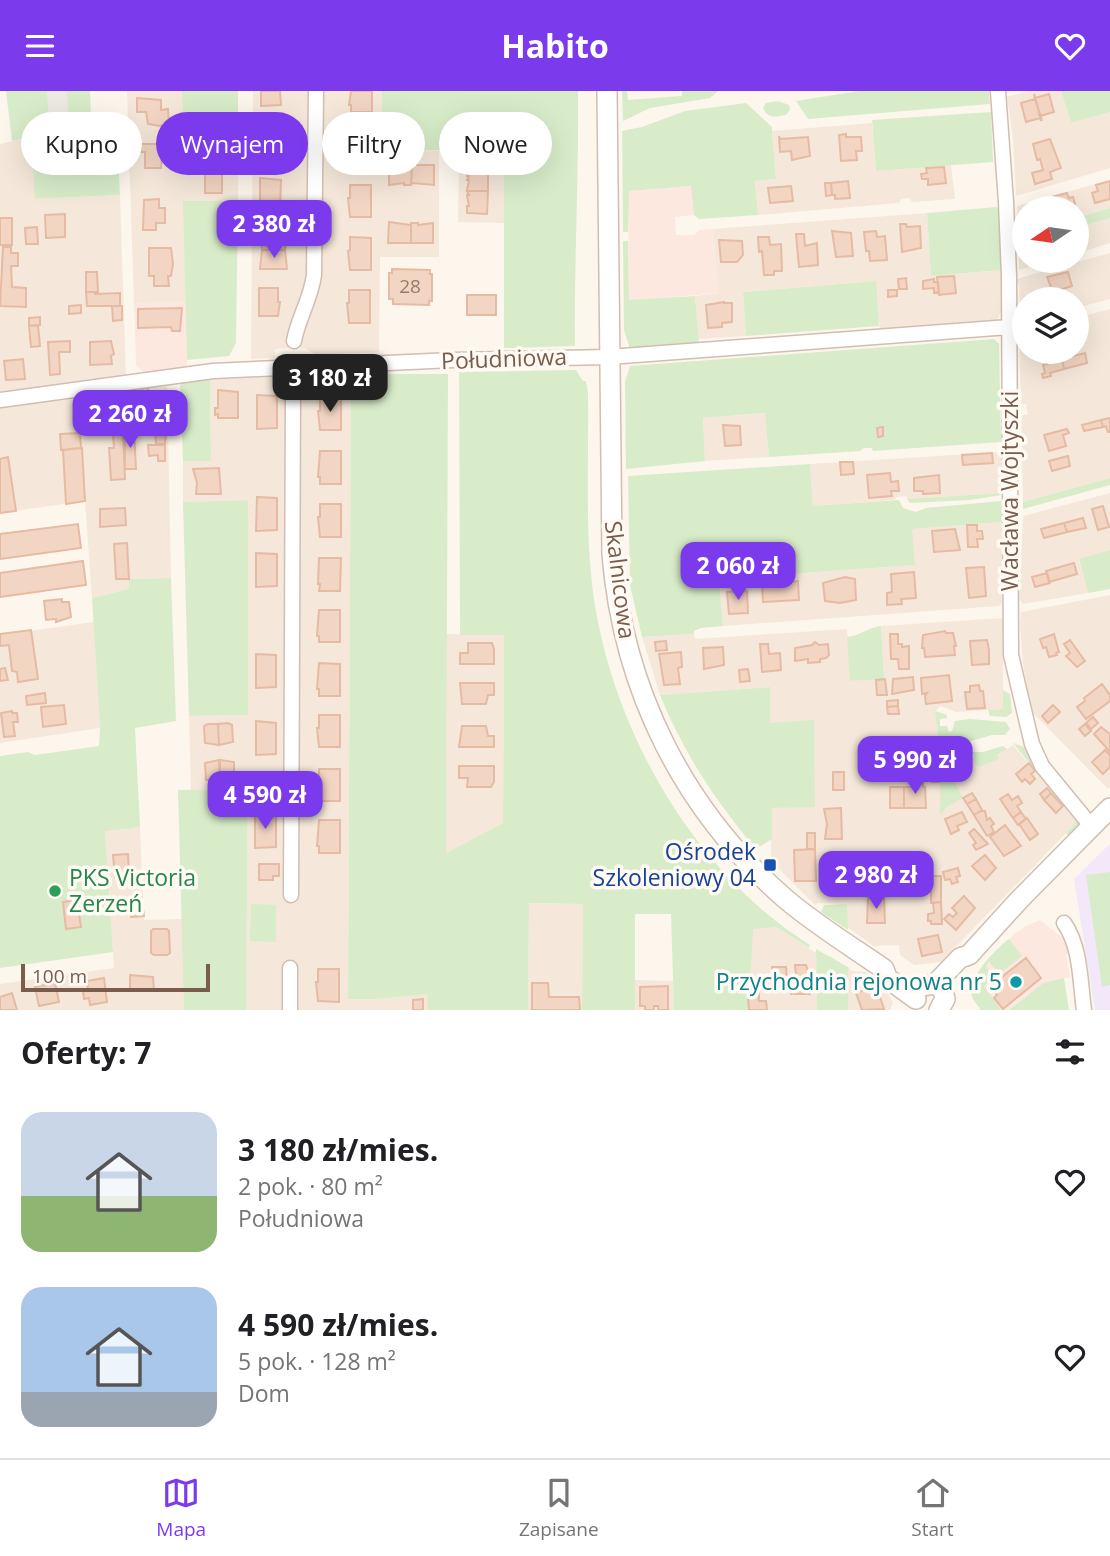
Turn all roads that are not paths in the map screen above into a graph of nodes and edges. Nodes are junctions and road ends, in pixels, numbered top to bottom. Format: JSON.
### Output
{"nodes":[{"id":1,"x":316,"y":91,"type":"edge"},
{"id":2,"x":607,"y":91,"type":"edge"},
{"id":3,"x":998,"y":91,"type":"edge"},
{"id":4,"x":1009,"y":327,"type":"junction"},
{"id":5,"x":294,"y":341,"type":"dead end"},
{"id":6,"x":610,"y":357,"type":"junction"},
{"id":7,"x":293,"y":390,"type":"dead end"},
{"id":8,"x":0,"y":400,"type":"edge"},
{"id":9,"x":1110,"y":809,"type":"edge"},
{"id":10,"x":1092,"y":827,"type":"junction"},
{"id":11,"x":291,"y":895,"type":"dead end"},
{"id":12,"x":1064,"y":923,"type":"dead end"},
{"id":13,"x":290,"y":968,"type":"dead end"},
{"id":14,"x":931,"y":1000,"type":"edge"},
{"id":15,"x":290,"y":1010,"type":"edge"},
{"id":16,"x":1084,"y":1010,"type":"edge"}],
"edges":[{"from":1,"to":5,"type":"street"},
{"from":2,"to":6,"type":"street","name":"Skalnicowa"},
{"from":3,"to":4,"type":"street","name":"Wacława Wojtyszki"},
{"from":4,"to":6,"type":"street","name":"Południowa"},
{"from":4,"to":10,"type":"street","name":"Wacława Wojtyszki"},
{"from":6,"to":8,"type":"street","name":"Południowa"},
{"from":6,"to":14,"type":"street","name":"Skalnicowa"},
{"from":7,"to":11,"type":"street"},
{"from":9,"to":10,"type":"street"},
{"from":10,"to":14,"type":"street"},
{"from":12,"to":16,"type":"street"},
{"from":13,"to":15,"type":"street"}]}
